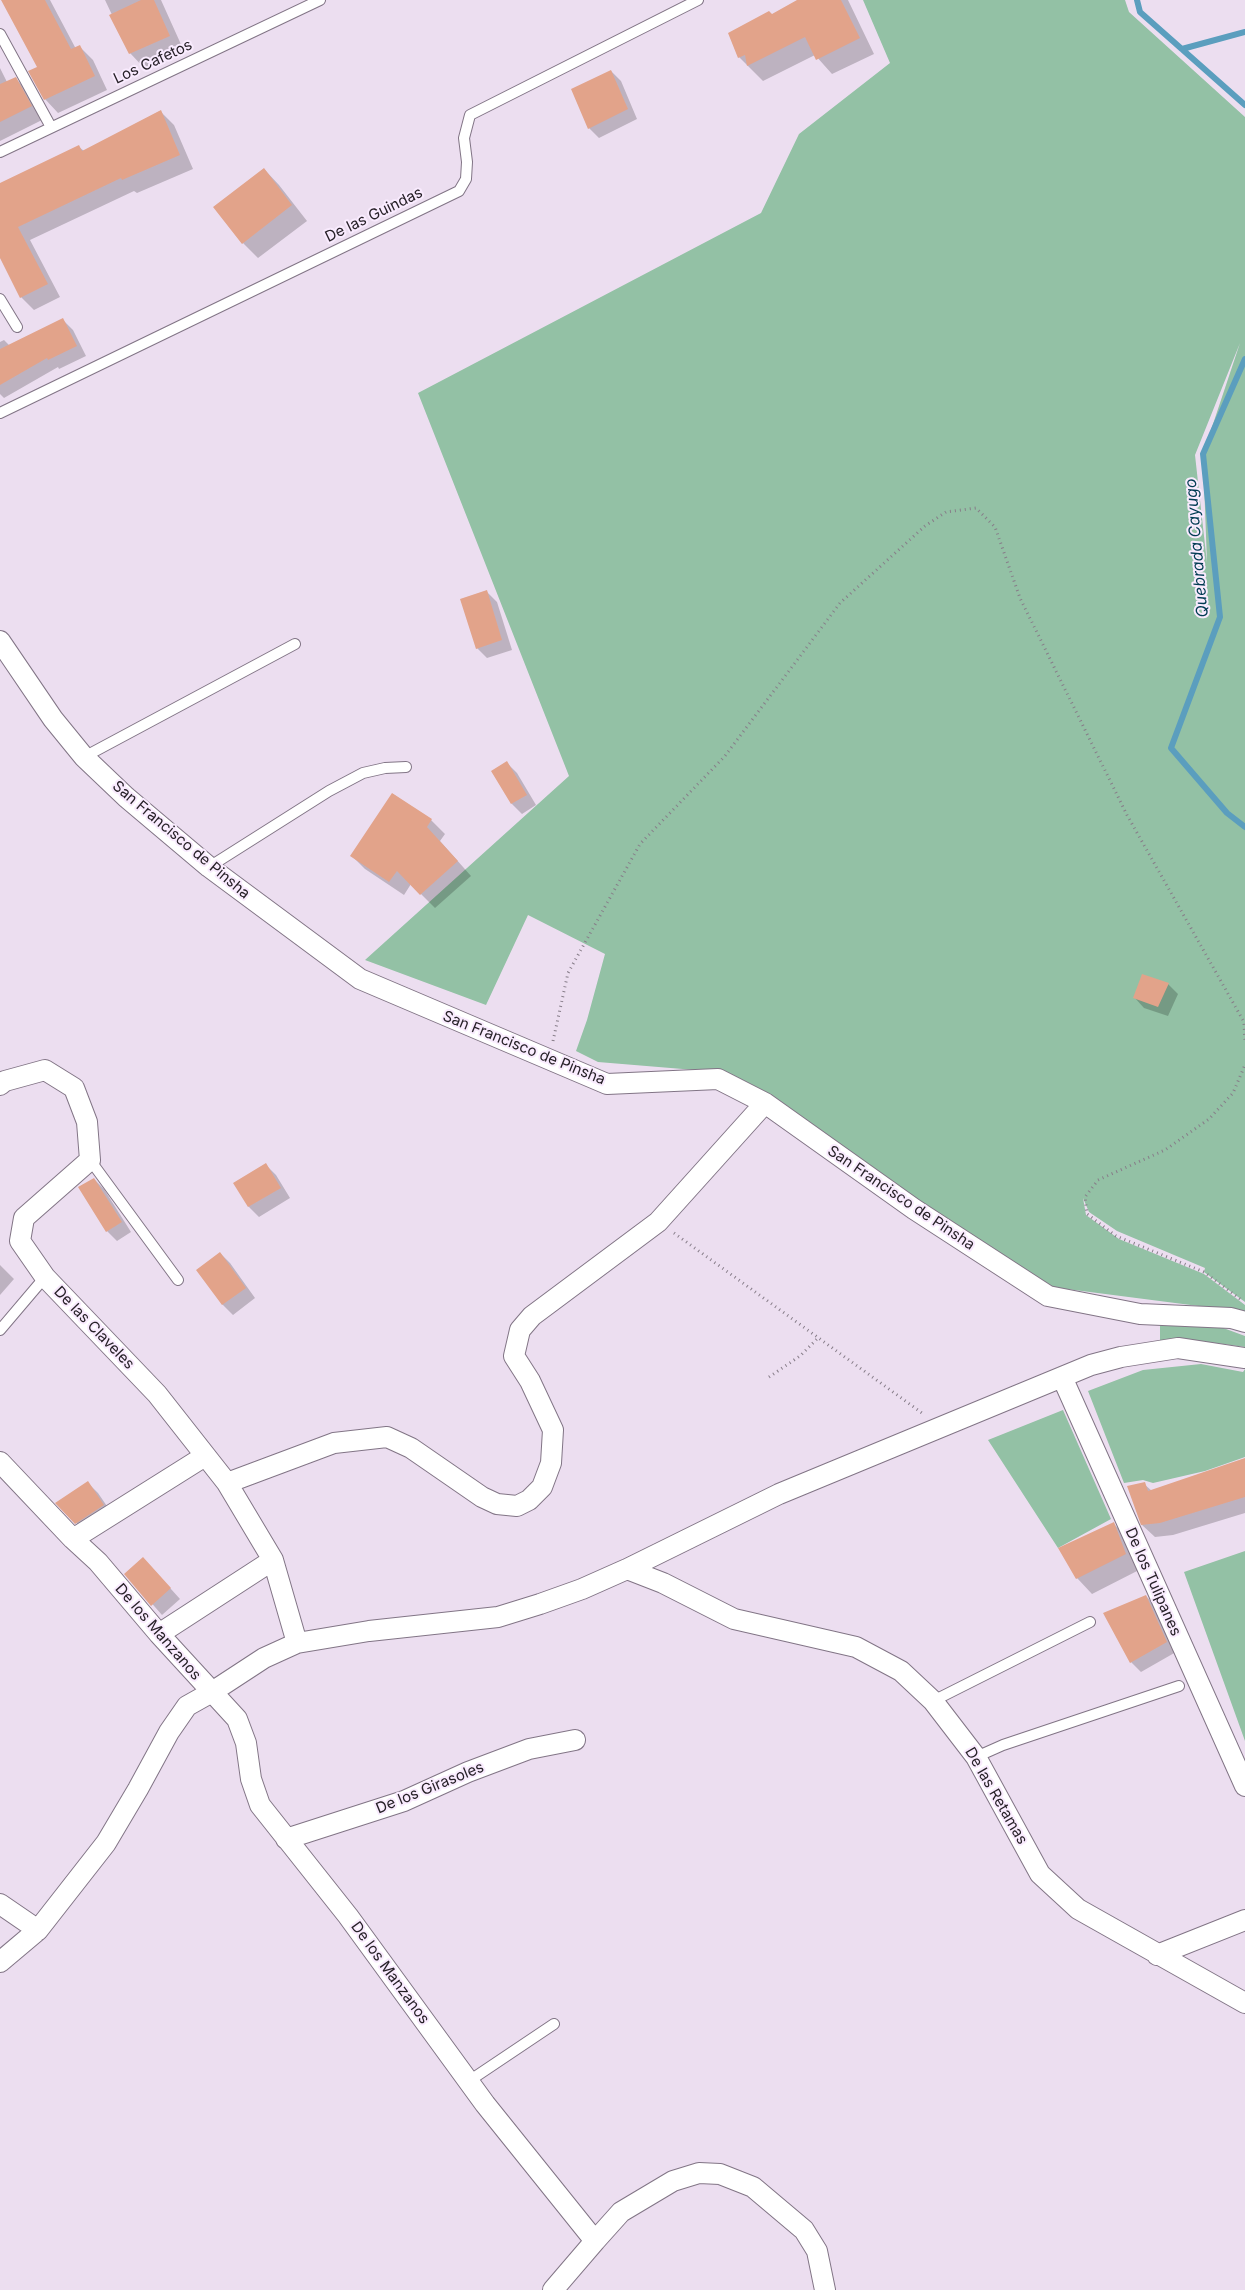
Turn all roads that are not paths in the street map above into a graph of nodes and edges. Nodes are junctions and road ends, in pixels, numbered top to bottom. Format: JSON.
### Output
{"nodes":[{"id":1,"x":320,"y":0,"type":"edge"},
{"id":2,"x":698,"y":0,"type":"edge"},
{"id":3,"x":0,"y":34,"type":"edge"},
{"id":4,"x":51,"y":127,"type":"junction"},
{"id":5,"x":0,"y":152,"type":"edge"},
{"id":6,"x":0,"y":299,"type":"edge"},
{"id":7,"x":18,"y":327,"type":"dead end"},
{"id":8,"x":0,"y":413,"type":"edge"},
{"id":9,"x":0,"y":641,"type":"edge"},
{"id":10,"x":295,"y":644,"type":"dead end"},
{"id":11,"x":84,"y":757,"type":"junction"},
{"id":12,"x":406,"y":766,"type":"dead end"},
{"id":13,"x":209,"y":867,"type":"junction"},
{"id":14,"x":0,"y":1084,"type":"edge"},
{"id":15,"x":765,"y":1103,"type":"junction"},
{"id":16,"x":90,"y":1160,"type":"junction"},
{"id":17,"x":45,"y":1276,"type":"junction"},
{"id":18,"x":178,"y":1280,"type":"dead end"},
{"id":19,"x":1245,"y":1322,"type":"edge"},
{"id":20,"x":0,"y":1330,"type":"edge"},
{"id":21,"x":1244,"y":1358,"type":"edge"},
{"id":22,"x":1062,"y":1377,"type":"junction"},
{"id":23,"x":206,"y":1456,"type":"junction"},
{"id":24,"x":0,"y":1462,"type":"edge"},
{"id":25,"x":227,"y":1483,"type":"junction"},
{"id":26,"x":73,"y":1539,"type":"junction"},
{"id":27,"x":273,"y":1560,"type":"junction"},
{"id":28,"x":627,"y":1569,"type":"junction"},
{"id":29,"x":1090,"y":1622,"type":"dead end"},
{"id":30,"x":159,"y":1634,"type":"junction"},
{"id":31,"x":297,"y":1643,"type":"junction"},
{"id":32,"x":1179,"y":1686,"type":"dead end"},
{"id":33,"x":212,"y":1692,"type":"junction"},
{"id":34,"x":933,"y":1701,"type":"junction"},
{"id":35,"x":575,"y":1740,"type":"dead end"},
{"id":36,"x":976,"y":1757,"type":"junction"},
{"id":37,"x":1245,"y":1786,"type":"edge"},
{"id":38,"x":286,"y":1840,"type":"junction"},
{"id":39,"x":0,"y":1904,"type":"edge"},
{"id":40,"x":1245,"y":1920,"type":"edge"},
{"id":41,"x":38,"y":1930,"type":"junction"},
{"id":42,"x":1156,"y":1955,"type":"junction"},
{"id":43,"x":0,"y":1962,"type":"edge"},
{"id":44,"x":1245,"y":2003,"type":"edge"},
{"id":45,"x":554,"y":2024,"type":"dead end"},
{"id":46,"x":469,"y":2081,"type":"junction"},
{"id":47,"x":595,"y":2241,"type":"junction"},
{"id":48,"x":553,"y":2290,"type":"edge"},
{"id":49,"x":825,"y":2290,"type":"edge"}],
"edges":[{"from":1,"to":4,"type":"lane","name":"Los Cafetos"},
{"from":2,"to":8,"type":"lane","name":"De las Guindas"},
{"from":3,"to":4,"type":"lane"},
{"from":4,"to":5,"type":"lane","name":"Los Cafetos"},
{"from":6,"to":7,"type":"lane"},
{"from":9,"to":11,"type":"street","name":"San Francisco de Pinsha"},
{"from":10,"to":11,"type":"lane"},
{"from":11,"to":13,"type":"street","name":"San Francisco de Pinsha"},
{"from":12,"to":13,"type":"lane"},
{"from":13,"to":15,"type":"street","name":"San Francisco de Pinsha"},
{"from":14,"to":16,"type":"street"},
{"from":15,"to":19,"type":"street","name":"San Francisco de Pinsha"},
{"from":15,"to":25,"type":"street"},
{"from":16,"to":17,"type":"street","name":"De las Claveles"},
{"from":16,"to":18,"type":"lane"},
{"from":17,"to":20,"type":"lane"},
{"from":17,"to":23,"type":"street","name":"De las Claveles"},
{"from":21,"to":22,"type":"street"},
{"from":22,"to":28,"type":"street"},
{"from":22,"to":37,"type":"street","name":"De los Tulipanes"},
{"from":23,"to":25,"type":"street","name":"De las Claveles"},
{"from":23,"to":26,"type":"street"},
{"from":24,"to":26,"type":"street","name":"De los Manzanos"},
{"from":25,"to":27,"type":"street","name":"De las Claveles"},
{"from":26,"to":30,"type":"street","name":"De los Manzanos"},
{"from":27,"to":30,"type":"street"},
{"from":27,"to":31,"type":"street","name":"De las Claveles"},
{"from":28,"to":31,"type":"street"},
{"from":28,"to":34,"type":"street","name":"De las Retamas"},
{"from":29,"to":34,"type":"lane"},
{"from":30,"to":33,"type":"street","name":"De los Manzanos"},
{"from":31,"to":33,"type":"street"},
{"from":32,"to":36,"type":"lane"},
{"from":33,"to":38,"type":"street","name":"De los Manzanos"},
{"from":33,"to":41,"type":"street"},
{"from":34,"to":36,"type":"street","name":"De las Retamas"},
{"from":35,"to":38,"type":"street","name":"De los Girasoles"},
{"from":36,"to":42,"type":"street","name":"De las Retamas"},
{"from":38,"to":46,"type":"street","name":"De los Manzanos"},
{"from":39,"to":41,"type":"street"},
{"from":40,"to":42,"type":"street"},
{"from":41,"to":43,"type":"street"},
{"from":42,"to":44,"type":"street","name":"De las Retamas"},
{"from":45,"to":46,"type":"lane"},
{"from":46,"to":47,"type":"street","name":"De los Manzanos"},
{"from":47,"to":48,"type":"street"},
{"from":47,"to":49,"type":"street"}]}
